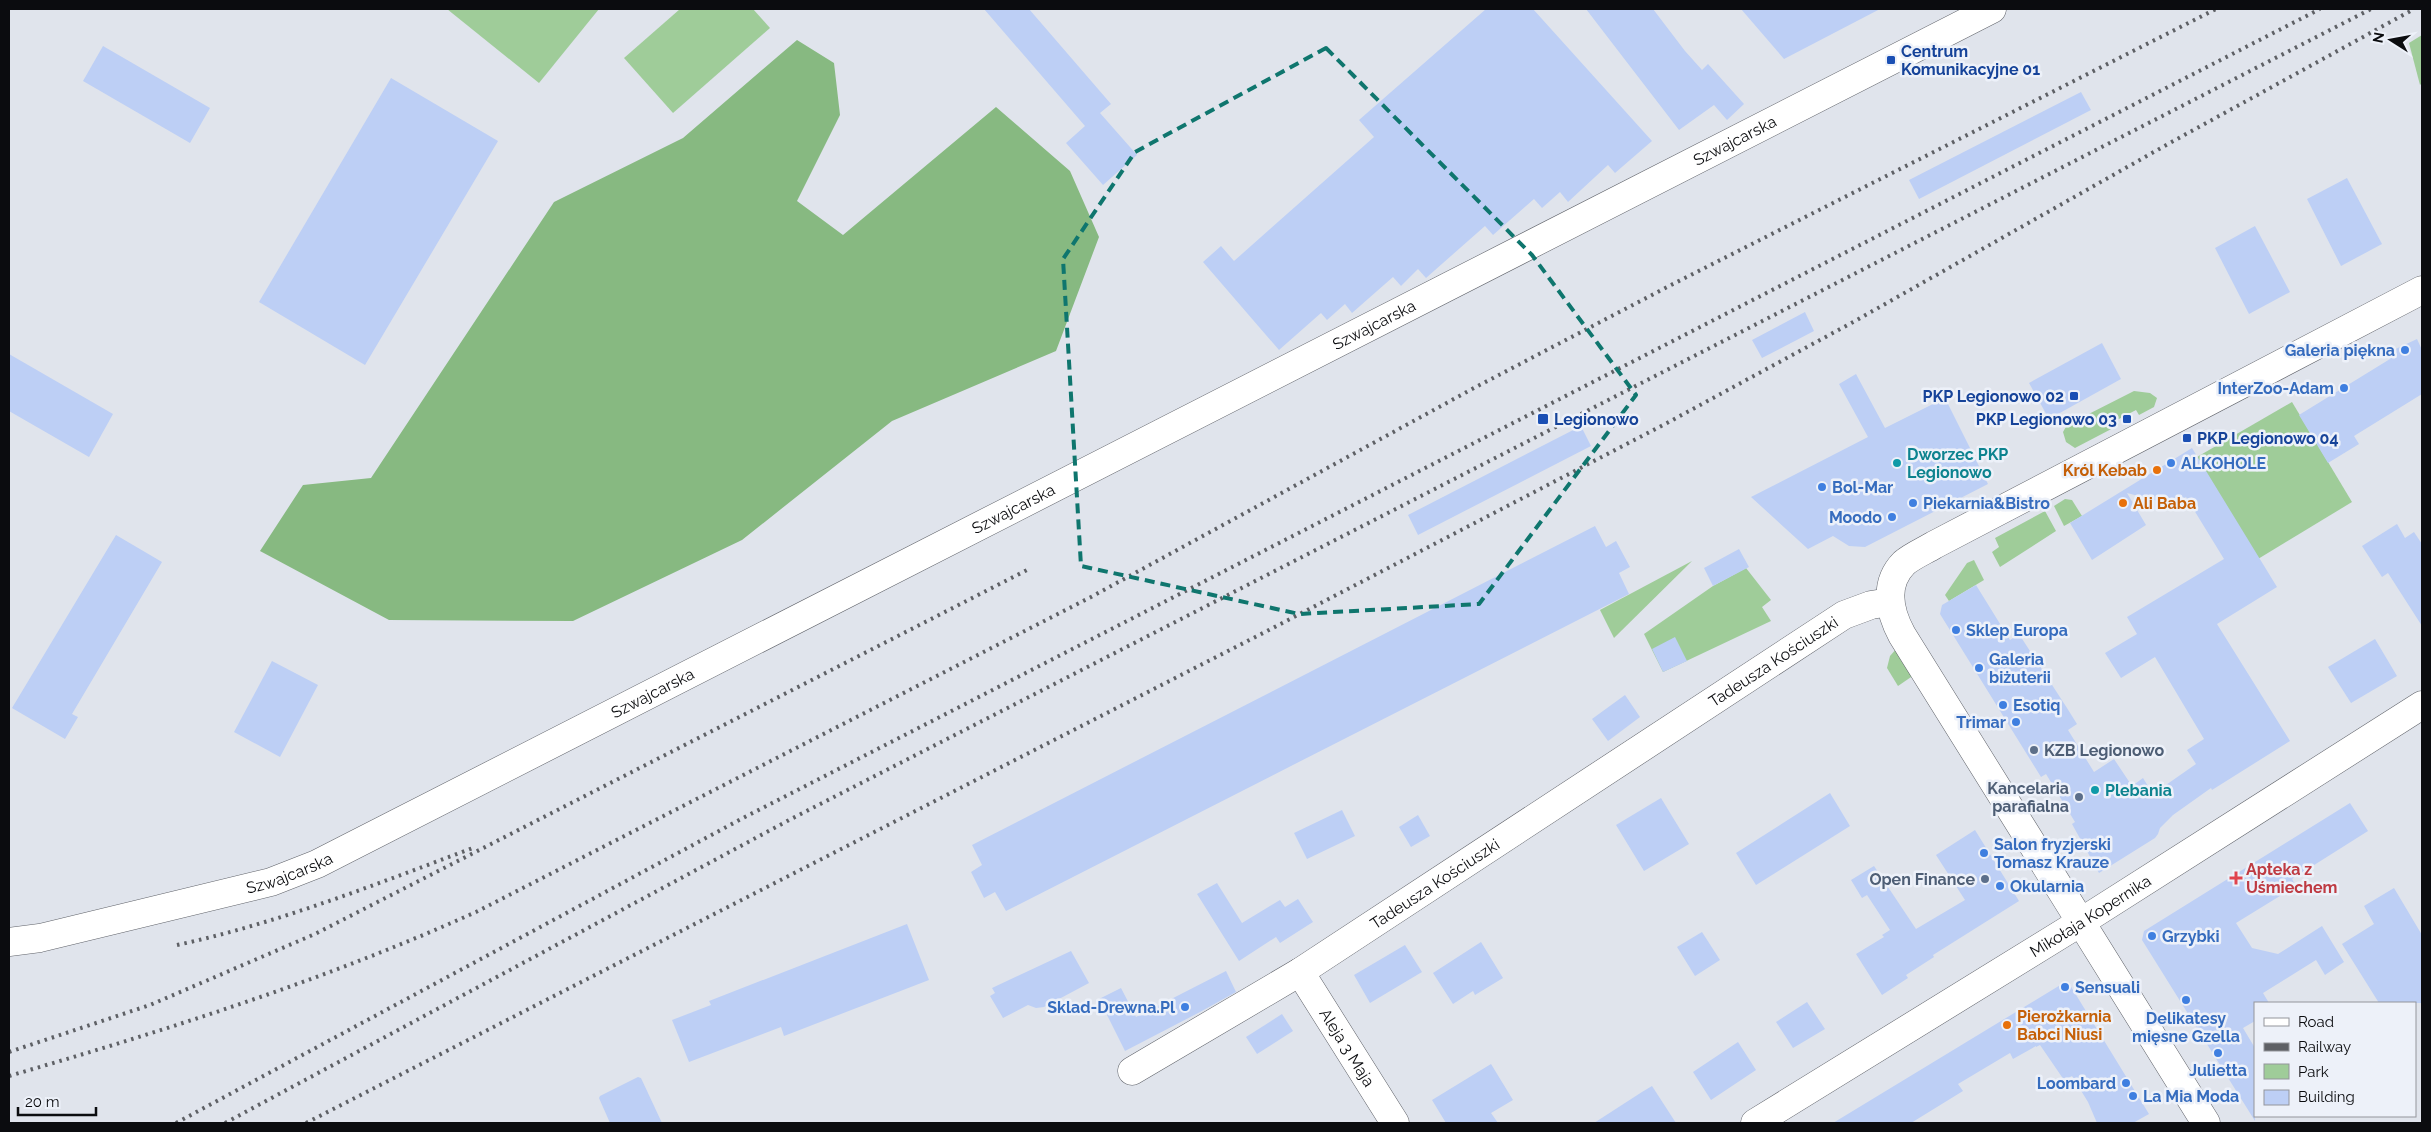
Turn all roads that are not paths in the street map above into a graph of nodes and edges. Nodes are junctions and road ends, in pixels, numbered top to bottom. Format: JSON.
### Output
{"nodes":[{"id":1,"x":1992,"y":9,"type":"edge"},
{"id":2,"x":2422,"y":290,"type":"edge"},
{"id":3,"x":1890,"y":602,"type":"junction"},
{"id":4,"x":2422,"y":705,"type":"edge"},
{"id":5,"x":2081,"y":922,"type":"junction"},
{"id":6,"x":9,"y":942,"type":"edge"},
{"id":7,"x":1300,"y":972,"type":"junction"},
{"id":8,"x":1132,"y":1070,"type":"dead end"},
{"id":9,"x":1395,"y":1123,"type":"edge"},
{"id":10,"x":1755,"y":1123,"type":"edge"},
{"id":11,"x":2206,"y":1123,"type":"edge"}],
"edges":[{"from":1,"to":6,"type":"street","name":"Szwajcarska"},
{"from":2,"to":3,"type":"street"},
{"from":3,"to":5,"type":"street"},
{"from":3,"to":7,"type":"street","name":"Tadeusza Kościuszki"},
{"from":4,"to":5,"type":"street","name":"Mikołaja Kopernika"},
{"from":5,"to":10,"type":"street","name":"Mikołaja Kopernika"},
{"from":5,"to":11,"type":"street"},
{"from":7,"to":8,"type":"street","name":"Tadeusza Kościuszki"},
{"from":7,"to":9,"type":"street","name":"Aleja 3 Maja"}]}
